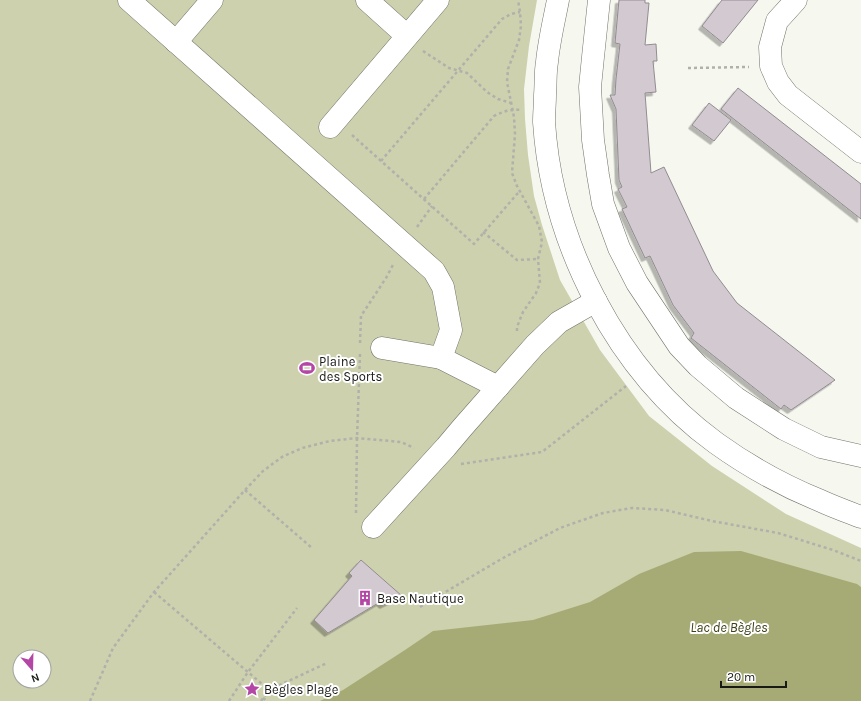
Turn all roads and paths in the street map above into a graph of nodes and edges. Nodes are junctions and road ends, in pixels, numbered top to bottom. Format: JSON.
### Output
{"nodes":[{"id":1,"x":129,"y":0,"type":"edge"},
{"id":2,"x":212,"y":0,"type":"edge"},
{"id":3,"x":367,"y":0,"type":"edge"},
{"id":4,"x":438,"y":0,"type":"edge"},
{"id":5,"x":518,"y":0,"type":"edge"},
{"id":6,"x":558,"y":0,"type":"edge"},
{"id":7,"x":600,"y":0,"type":"edge"},
{"id":8,"x":796,"y":0,"type":"edge"},
{"id":9,"x":520,"y":12,"type":"junction"},
{"id":10,"x":407,"y":36,"type":"junction"},
{"id":11,"x":176,"y":42,"type":"junction"},
{"id":12,"x":426,"y":54,"type":"dead end"},
{"id":13,"x":771,"y":66,"type":"junction"},
{"id":14,"x":688,"y":68,"type":"dead end"},
{"id":15,"x":459,"y":70,"type":"junction"},
{"id":16,"x":511,"y":103,"type":"junction"},
{"id":17,"x":512,"y":109,"type":"junction"},
{"id":18,"x":332,"y":123,"type":"joint"},
{"id":19,"x":861,"y":152,"type":"edge"},
{"id":20,"x":381,"y":161,"type":"junction"},
{"id":21,"x":520,"y":192,"type":"junction"},
{"id":22,"x":424,"y":199,"type":"junction"},
{"id":23,"x":484,"y":232,"type":"junction"},
{"id":24,"x":404,"y":245,"type":"junction"},
{"id":25,"x":538,"y":259,"type":"junction"},
{"id":26,"x":596,"y":301,"type":"junction"},
{"id":27,"x":360,"y":345,"type":"dead end"},
{"id":28,"x":382,"y":348,"type":"dead end"},
{"id":29,"x":360,"y":353,"type":"dead end"},
{"id":30,"x":528,"y":353,"type":"junction"},
{"id":31,"x":441,"y":358,"type":"junction"},
{"id":32,"x":643,"y":373,"type":"junction"},
{"id":33,"x":498,"y":387,"type":"junction"},
{"id":34,"x":357,"y":438,"type":"junction"},
{"id":35,"x":861,"y":456,"type":"edge"},
{"id":36,"x":436,"y":458,"type":"junction"},
{"id":37,"x":245,"y":490,"type":"junction"},
{"id":38,"x":861,"y":517,"type":"edge"},
{"id":39,"x":365,"y":523,"type":"joint"},
{"id":40,"x":312,"y":548,"type":"dead end"},
{"id":41,"x":861,"y":561,"type":"edge"},
{"id":42,"x":154,"y":592,"type":"junction"},
{"id":43,"x":420,"y":607,"type":"dead end"},
{"id":44,"x":297,"y":608,"type":"dead end"},
{"id":45,"x":327,"y":663,"type":"dead end"},
{"id":46,"x":248,"y":672,"type":"junction"},
{"id":47,"x":269,"y":690,"type":"junction"},
{"id":48,"x":263,"y":698,"type":"junction"},
{"id":49,"x":90,"y":701,"type":"edge"},
{"id":50,"x":229,"y":701,"type":"edge"},
{"id":51,"x":260,"y":701,"type":"edge"},
{"id":52,"x":266,"y":701,"type":"edge"}],
"edges":[{"from":1,"to":11,"type":"street"},
{"from":2,"to":11,"type":"street"},
{"from":3,"to":10,"type":"street"},
{"from":4,"to":10,"type":"street"},
{"from":5,"to":9,"type":"path"},
{"from":6,"to":26,"type":"street"},
{"from":7,"to":35,"type":"street"},
{"from":8,"to":13,"type":"street"},
{"from":9,"to":15,"type":"path"},
{"from":9,"to":16,"type":"path"},
{"from":10,"to":18,"type":"street"},
{"from":11,"to":24,"type":"street"},
{"from":12,"to":15,"type":"path"},
{"from":13,"to":14,"type":"path"},
{"from":13,"to":19,"type":"street"},
{"from":15,"to":16,"type":"path"},
{"from":15,"to":20,"type":"path"},
{"from":16,"to":17,"type":"path"},
{"from":17,"to":21,"type":"path"},
{"from":17,"to":22,"type":"path"},
{"from":18,"to":20,"type":"path"},
{"from":20,"to":22,"type":"path"},
{"from":21,"to":23,"type":"path"},
{"from":21,"to":25,"type":"path"},
{"from":22,"to":23,"type":"path"},
{"from":23,"to":25,"type":"path"},
{"from":24,"to":27,"type":"path"},
{"from":24,"to":31,"type":"street"},
{"from":25,"to":30,"type":"path"},
{"from":26,"to":30,"type":"street"},
{"from":26,"to":32,"type":"street"},
{"from":28,"to":31,"type":"street"},
{"from":29,"to":34,"type":"path"},
{"from":30,"to":33,"type":"street"},
{"from":31,"to":33,"type":"street"},
{"from":32,"to":36,"type":"path"},
{"from":32,"to":38,"type":"street"},
{"from":33,"to":36,"type":"street"},
{"from":34,"to":36,"type":"path"},
{"from":34,"to":37,"type":"path"},
{"from":34,"to":39,"type":"path"},
{"from":36,"to":39,"type":"street"},
{"from":37,"to":40,"type":"path"},
{"from":37,"to":42,"type":"path"},
{"from":41,"to":43,"type":"path"},
{"from":42,"to":46,"type":"path"},
{"from":42,"to":49,"type":"path"},
{"from":44,"to":46,"type":"path"},
{"from":45,"to":47,"type":"path"},
{"from":46,"to":47,"type":"path"},
{"from":46,"to":50,"type":"path"},
{"from":47,"to":48,"type":"path"},
{"from":48,"to":51,"type":"path"},
{"from":48,"to":52,"type":"path"}]}
